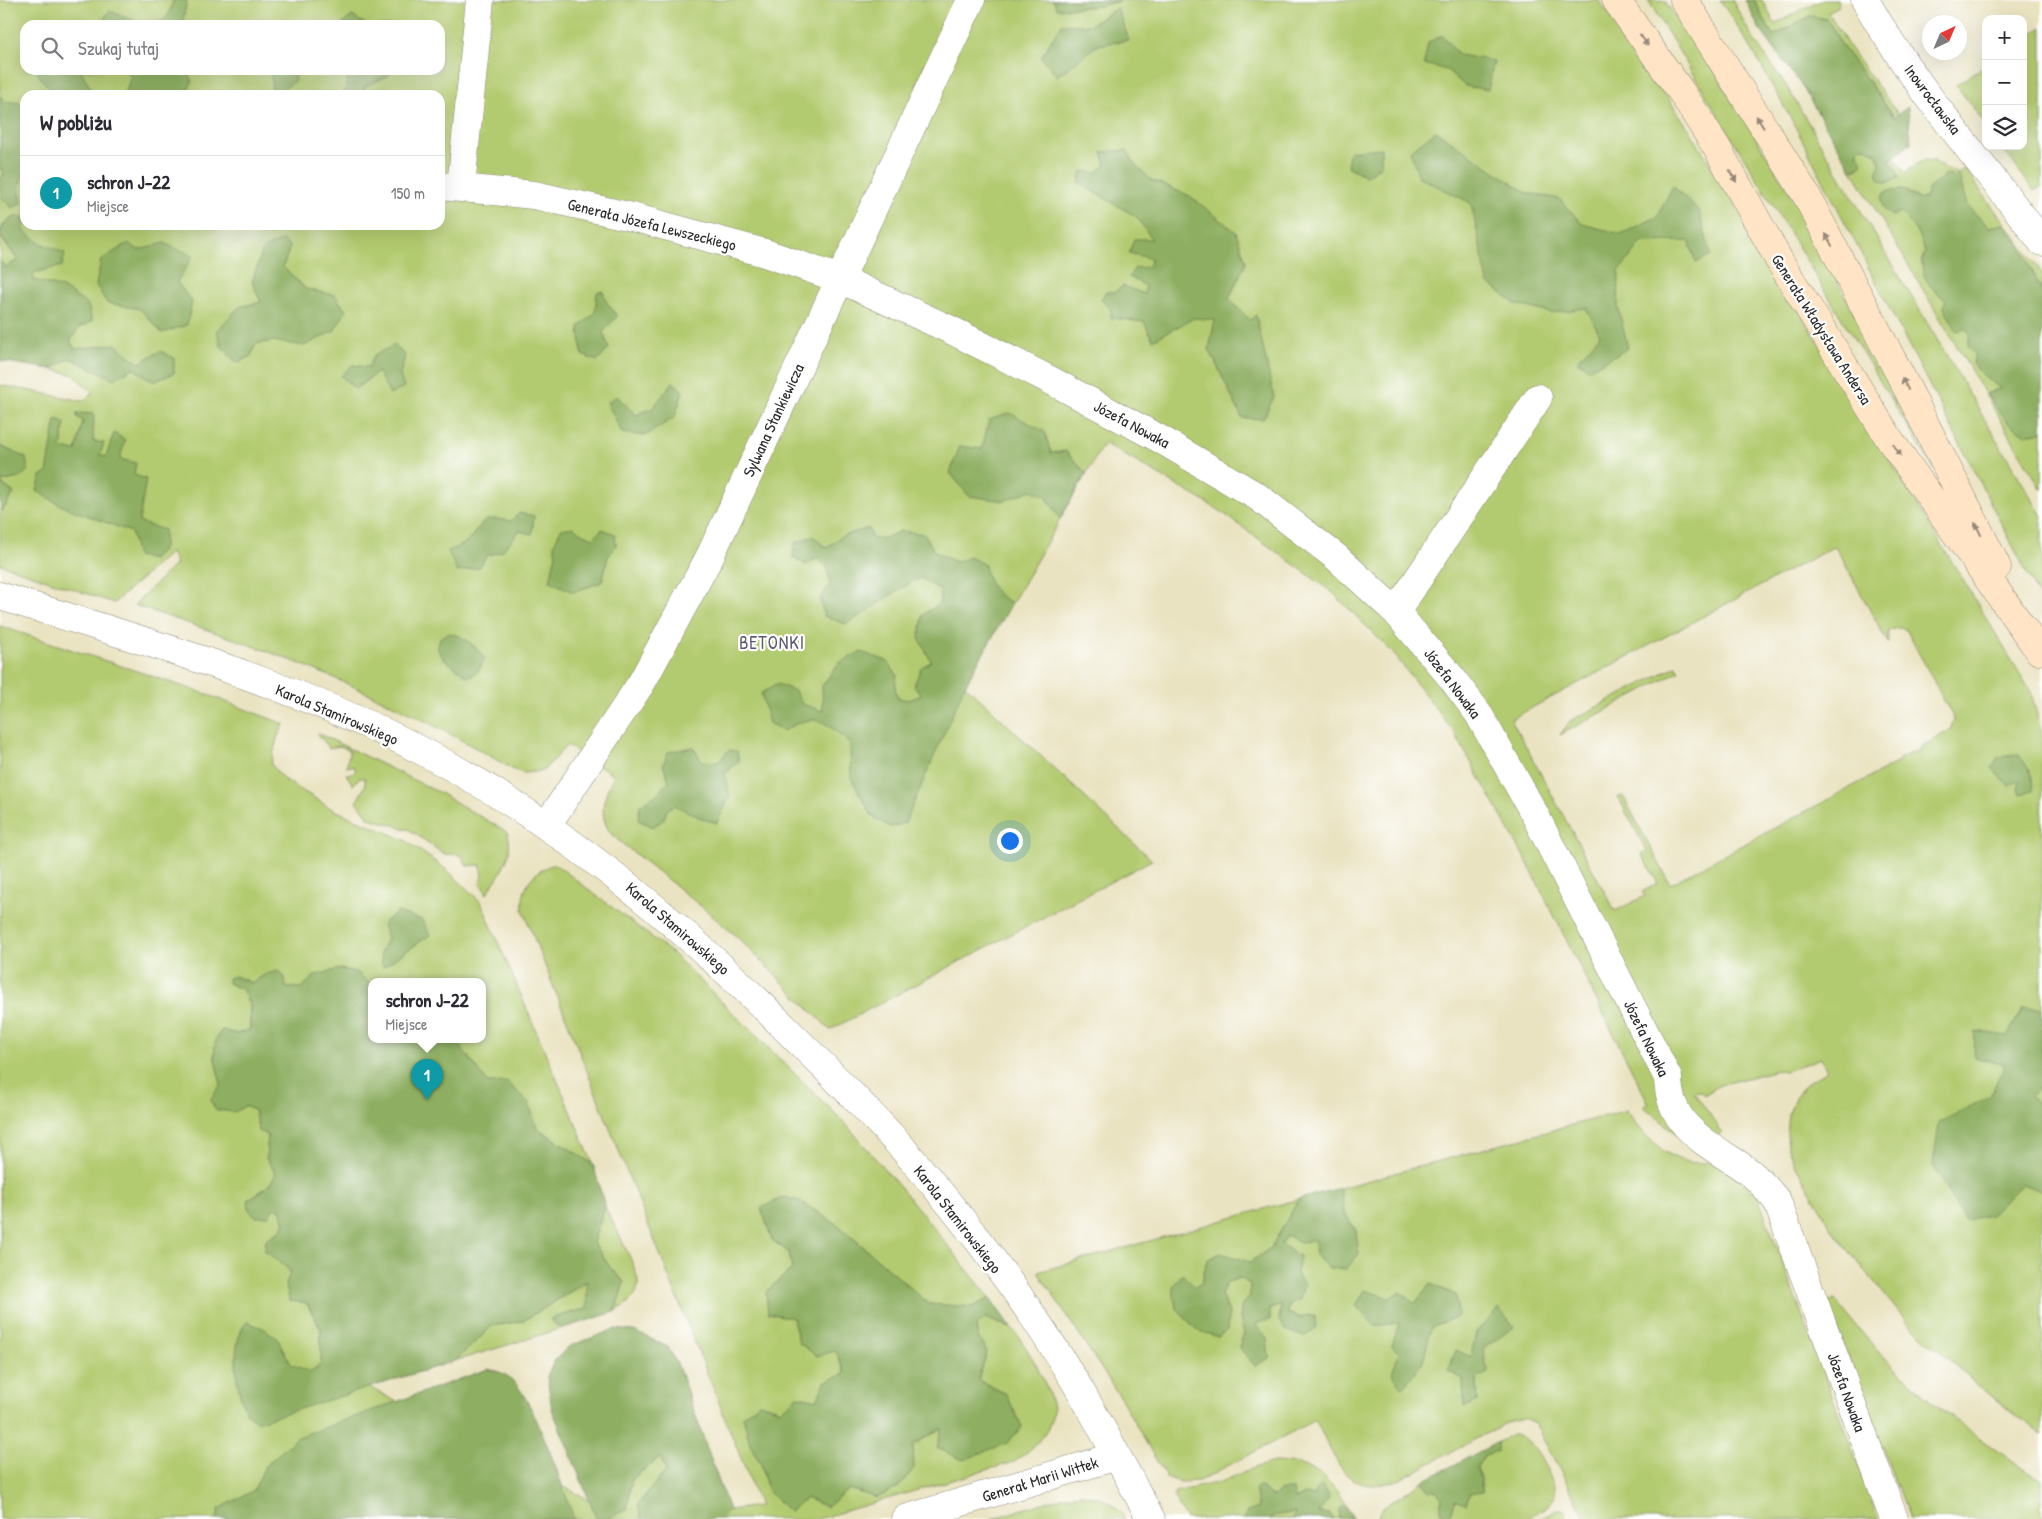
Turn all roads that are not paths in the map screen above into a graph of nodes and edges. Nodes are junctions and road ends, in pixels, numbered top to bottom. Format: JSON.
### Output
{"nodes":[{"id":1,"x":480,"y":0,"type":"edge"},
{"id":2,"x":971,"y":0,"type":"edge"},
{"id":3,"x":1616,"y":0,"type":"edge"},
{"id":4,"x":1684,"y":0,"type":"edge"},
{"id":5,"x":1865,"y":0,"type":"edge"},
{"id":6,"x":450,"y":186,"type":"edge"},
{"id":7,"x":2042,"y":242,"type":"edge"},
{"id":8,"x":840,"y":279,"type":"junction"},
{"id":9,"x":1538,"y":398,"type":"dead end"},
{"id":10,"x":0,"y":596,"type":"edge"},
{"id":11,"x":1396,"y":612,"type":"junction"},
{"id":12,"x":2040,"y":653,"type":"edge"},
{"id":13,"x":547,"y":825,"type":"junction"},
{"id":14,"x":1118,"y":1456,"type":"junction"},
{"id":15,"x":905,"y":1519,"type":"edge"},
{"id":16,"x":1151,"y":1519,"type":"edge"},
{"id":17,"x":1894,"y":1519,"type":"edge"}],
"edges":[{"from":1,"to":6,"type":"street","name":"Generała Józefa Lewszeckiego"},
{"from":2,"to":8,"type":"street","name":"Sylwana Stankiewicza"},
{"from":3,"to":12,"type":"main road","name":"Generała Władysława Andersa","one_way":true},
{"from":12,"to":4,"type":"main road","name":"Generała Władysława Andersa","one_way":true},
{"from":5,"to":7,"type":"street","name":"Inowrocławska"},
{"from":6,"to":8,"type":"street","name":"Generała Józefa Lewszeckiego"},
{"from":8,"to":11,"type":"street","name":"Józefa Nowaka"},
{"from":8,"to":13,"type":"street","name":"Sylwana Stankiewicza"},
{"from":9,"to":11,"type":"street"},
{"from":10,"to":13,"type":"street","name":"Karola Stamirowskiego"},
{"from":11,"to":17,"type":"street","name":"Józefa Nowaka"},
{"from":13,"to":14,"type":"street","name":"Karola Stamirowskiego"},
{"from":14,"to":15,"type":"street","name":"Generał Marii Wittek"},
{"from":14,"to":16,"type":"street","name":"Karola Stamirowskiego"}]}
